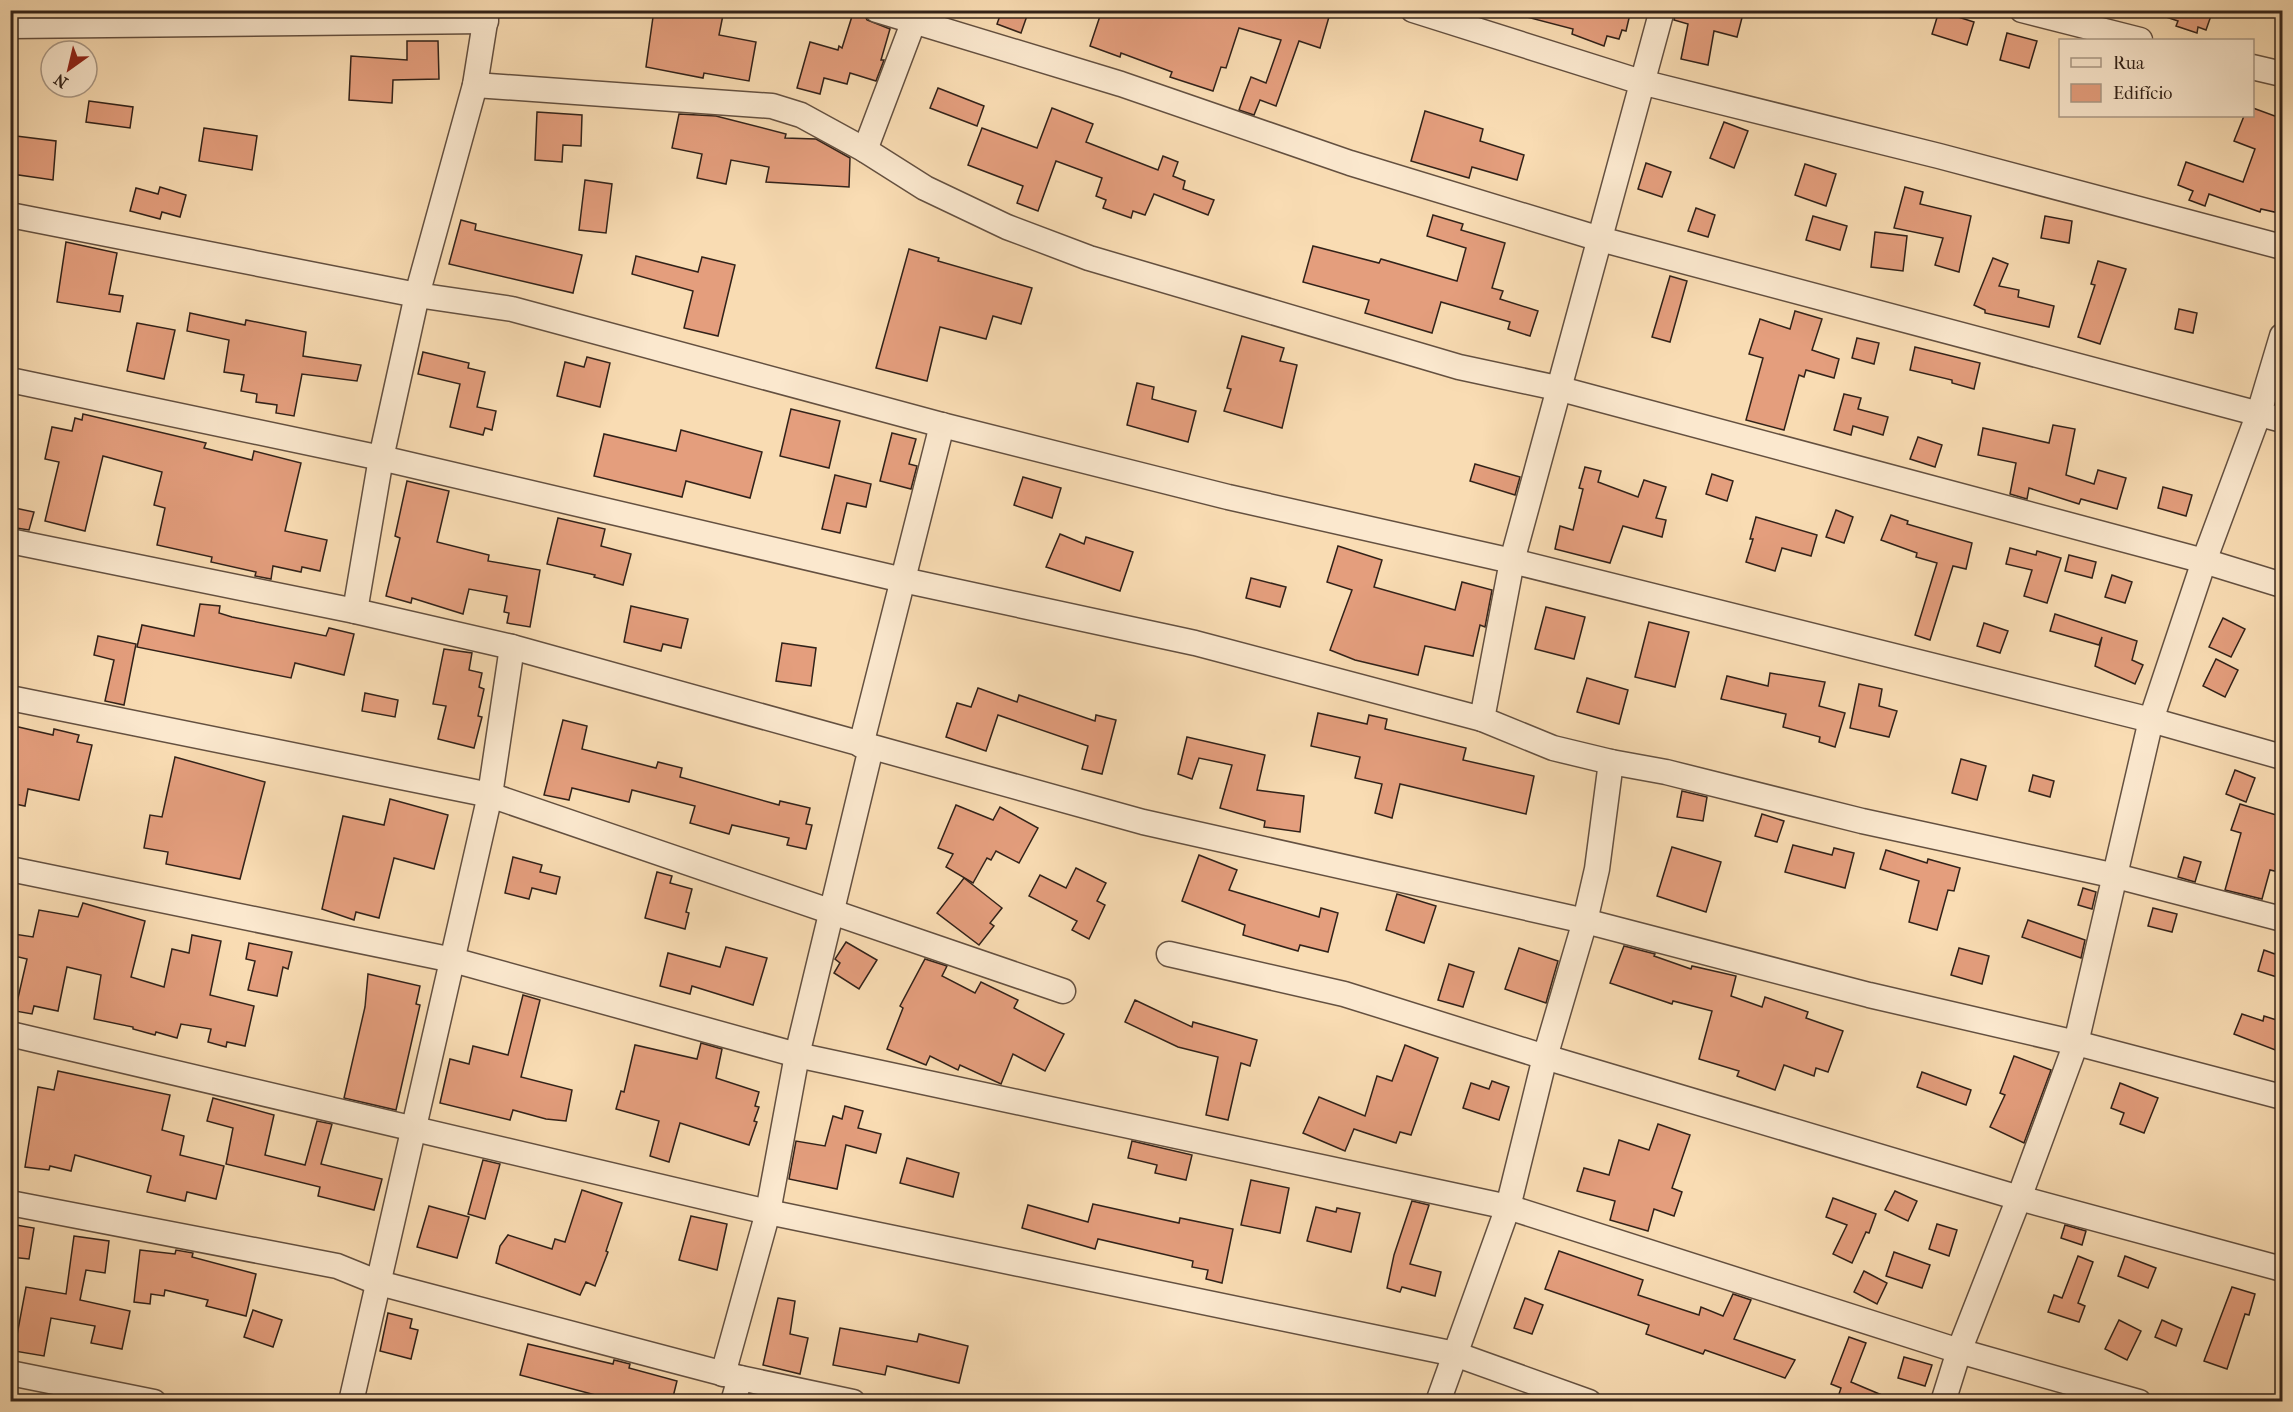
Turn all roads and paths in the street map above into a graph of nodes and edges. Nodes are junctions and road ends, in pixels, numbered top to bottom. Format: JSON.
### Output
{"nodes":[{"id":1,"x":877,"y":10,"type":"edge"},
{"id":2,"x":1413,"y":10,"type":"edge"},
{"id":3,"x":1662,"y":10,"type":"edge"},
{"id":4,"x":2022,"y":10,"type":"edge"},
{"id":5,"x":486,"y":16,"type":"edge"},
{"id":6,"x":915,"y":17,"type":"edge"},
{"id":7,"x":10,"y":26,"type":"edge"},
{"id":8,"x":2136,"y":39,"type":"edge"},
{"id":9,"x":2254,"y":67,"type":"edge"},
{"id":10,"x":2283,"y":74,"type":"edge"},
{"id":11,"x":1641,"y":82,"type":"junction"},
{"id":12,"x":475,"y":85,"type":"junction"},
{"id":13,"x":865,"y":150,"type":"junction"},
{"id":14,"x":10,"y":215,"type":"edge"},
{"id":15,"x":1600,"y":239,"type":"junction"},
{"id":16,"x":2283,"y":247,"type":"edge"},
{"id":17,"x":417,"y":295,"type":"junction"},
{"id":18,"x":2283,"y":336,"type":"edge"},
{"id":19,"x":10,"y":380,"type":"edge"},
{"id":20,"x":1557,"y":388,"type":"junction"},
{"id":21,"x":2259,"y":413,"type":"junction"},
{"id":22,"x":2283,"y":420,"type":"edge"},
{"id":23,"x":942,"y":425,"type":"junction"},
{"id":24,"x":381,"y":458,"type":"junction"},
{"id":25,"x":10,"y":541,"type":"edge"},
{"id":26,"x":1512,"y":561,"type":"junction"},
{"id":27,"x":2204,"y":561,"type":"junction"},
{"id":28,"x":903,"y":580,"type":"junction"},
{"id":29,"x":2283,"y":585,"type":"edge"},
{"id":30,"x":355,"y":611,"type":"junction"},
{"id":31,"x":512,"y":647,"type":"junction"},
{"id":32,"x":10,"y":698,"type":"edge"},
{"id":33,"x":1482,"y":719,"type":"junction"},
{"id":34,"x":2151,"y":720,"type":"junction"},
{"id":35,"x":866,"y":747,"type":"junction"},
{"id":36,"x":2283,"y":757,"type":"edge"},
{"id":37,"x":1611,"y":762,"type":"junction"},
{"id":38,"x":490,"y":795,"type":"junction"},
{"id":39,"x":10,"y":869,"type":"edge"},
{"id":40,"x":2116,"y":876,"type":"junction"},
{"id":41,"x":829,"y":912,"type":"junction"},
{"id":42,"x":2283,"y":919,"type":"edge"},
{"id":43,"x":1585,"y":921,"type":"junction"},
{"id":44,"x":1169,"y":954,"type":"dead end"},
{"id":45,"x":453,"y":960,"type":"junction"},
{"id":46,"x":1063,"y":991,"type":"dead end"},
{"id":47,"x":10,"y":1034,"type":"edge"},
{"id":48,"x":2076,"y":1044,"type":"junction"},
{"id":49,"x":797,"y":1055,"type":"junction"},
{"id":50,"x":1545,"y":1058,"type":"junction"},
{"id":51,"x":2283,"y":1097,"type":"edge"},
{"id":52,"x":414,"y":1131,"type":"junction"},
{"id":53,"x":2019,"y":1198,"type":"junction"},
{"id":54,"x":10,"y":1203,"type":"edge"},
{"id":55,"x":1508,"y":1207,"type":"junction"},
{"id":56,"x":768,"y":1212,"type":"junction"},
{"id":57,"x":2283,"y":1269,"type":"edge"},
{"id":58,"x":379,"y":1283,"type":"junction"},
{"id":59,"x":1959,"y":1351,"type":"junction"},
{"id":60,"x":1455,"y":1354,"type":"junction"},
{"id":61,"x":10,"y":1373,"type":"edge"},
{"id":62,"x":731,"y":1376,"type":"junction"},
{"id":63,"x":154,"y":1401,"type":"edge"},
{"id":64,"x":351,"y":1401,"type":"edge"},
{"id":65,"x":733,"y":1401,"type":"edge"},
{"id":66,"x":853,"y":1401,"type":"edge"},
{"id":67,"x":1438,"y":1401,"type":"edge"},
{"id":68,"x":1589,"y":1401,"type":"edge"},
{"id":69,"x":1943,"y":1401,"type":"edge"},
{"id":70,"x":2139,"y":1401,"type":"edge"}],
"edges":[{"from":1,"to":6,"type":"street"},
{"from":2,"to":11,"type":"street"},
{"from":3,"to":11,"type":"street"},
{"from":4,"to":8,"type":"street"},
{"from":5,"to":7,"type":"street"},
{"from":5,"to":12,"type":"street"},
{"from":6,"to":13,"type":"street"},
{"from":6,"to":15,"type":"street"},
{"from":9,"to":10,"type":"street"},
{"from":11,"to":15,"type":"street"},
{"from":11,"to":16,"type":"street"},
{"from":12,"to":13,"type":"street"},
{"from":12,"to":17,"type":"street"},
{"from":13,"to":20,"type":"street"},
{"from":14,"to":17,"type":"street"},
{"from":15,"to":20,"type":"street"},
{"from":15,"to":21,"type":"street"},
{"from":17,"to":23,"type":"street"},
{"from":17,"to":24,"type":"street"},
{"from":18,"to":21,"type":"street"},
{"from":19,"to":24,"type":"street"},
{"from":20,"to":26,"type":"street"},
{"from":20,"to":27,"type":"street"},
{"from":21,"to":22,"type":"street"},
{"from":21,"to":27,"type":"street"},
{"from":23,"to":26,"type":"street"},
{"from":23,"to":28,"type":"street"},
{"from":24,"to":28,"type":"street"},
{"from":24,"to":30,"type":"street"},
{"from":25,"to":30,"type":"street"},
{"from":26,"to":33,"type":"street"},
{"from":26,"to":34,"type":"street"},
{"from":27,"to":29,"type":"street"},
{"from":27,"to":34,"type":"street"},
{"from":28,"to":33,"type":"street"},
{"from":28,"to":35,"type":"street"},
{"from":30,"to":31,"type":"street"},
{"from":31,"to":35,"type":"street"},
{"from":31,"to":38,"type":"street"},
{"from":32,"to":38,"type":"street"},
{"from":33,"to":37,"type":"street"},
{"from":34,"to":36,"type":"street"},
{"from":34,"to":40,"type":"street"},
{"from":35,"to":41,"type":"street"},
{"from":35,"to":43,"type":"street"},
{"from":37,"to":40,"type":"street"},
{"from":37,"to":43,"type":"street"},
{"from":38,"to":41,"type":"street"},
{"from":38,"to":45,"type":"street"},
{"from":39,"to":45,"type":"street"},
{"from":40,"to":42,"type":"street"},
{"from":40,"to":48,"type":"street"},
{"from":41,"to":46,"type":"street"},
{"from":41,"to":49,"type":"street"},
{"from":43,"to":48,"type":"street"},
{"from":43,"to":50,"type":"street"},
{"from":44,"to":50,"type":"street"},
{"from":45,"to":49,"type":"street"},
{"from":45,"to":52,"type":"street"},
{"from":47,"to":52,"type":"street"},
{"from":48,"to":51,"type":"street"},
{"from":48,"to":53,"type":"street"},
{"from":49,"to":55,"type":"street"},
{"from":49,"to":56,"type":"street"},
{"from":50,"to":53,"type":"street"},
{"from":50,"to":55,"type":"street"},
{"from":52,"to":56,"type":"street"},
{"from":52,"to":58,"type":"street"},
{"from":53,"to":57,"type":"street"},
{"from":53,"to":59,"type":"street"},
{"from":54,"to":58,"type":"street"},
{"from":55,"to":59,"type":"street"},
{"from":55,"to":60,"type":"street"},
{"from":56,"to":60,"type":"street"},
{"from":56,"to":62,"type":"street"},
{"from":58,"to":62,"type":"street"},
{"from":58,"to":64,"type":"street"},
{"from":59,"to":69,"type":"street"},
{"from":59,"to":70,"type":"street"},
{"from":60,"to":67,"type":"street"},
{"from":60,"to":68,"type":"street"},
{"from":61,"to":63,"type":"street"},
{"from":62,"to":65,"type":"street"},
{"from":62,"to":66,"type":"street"}]}
